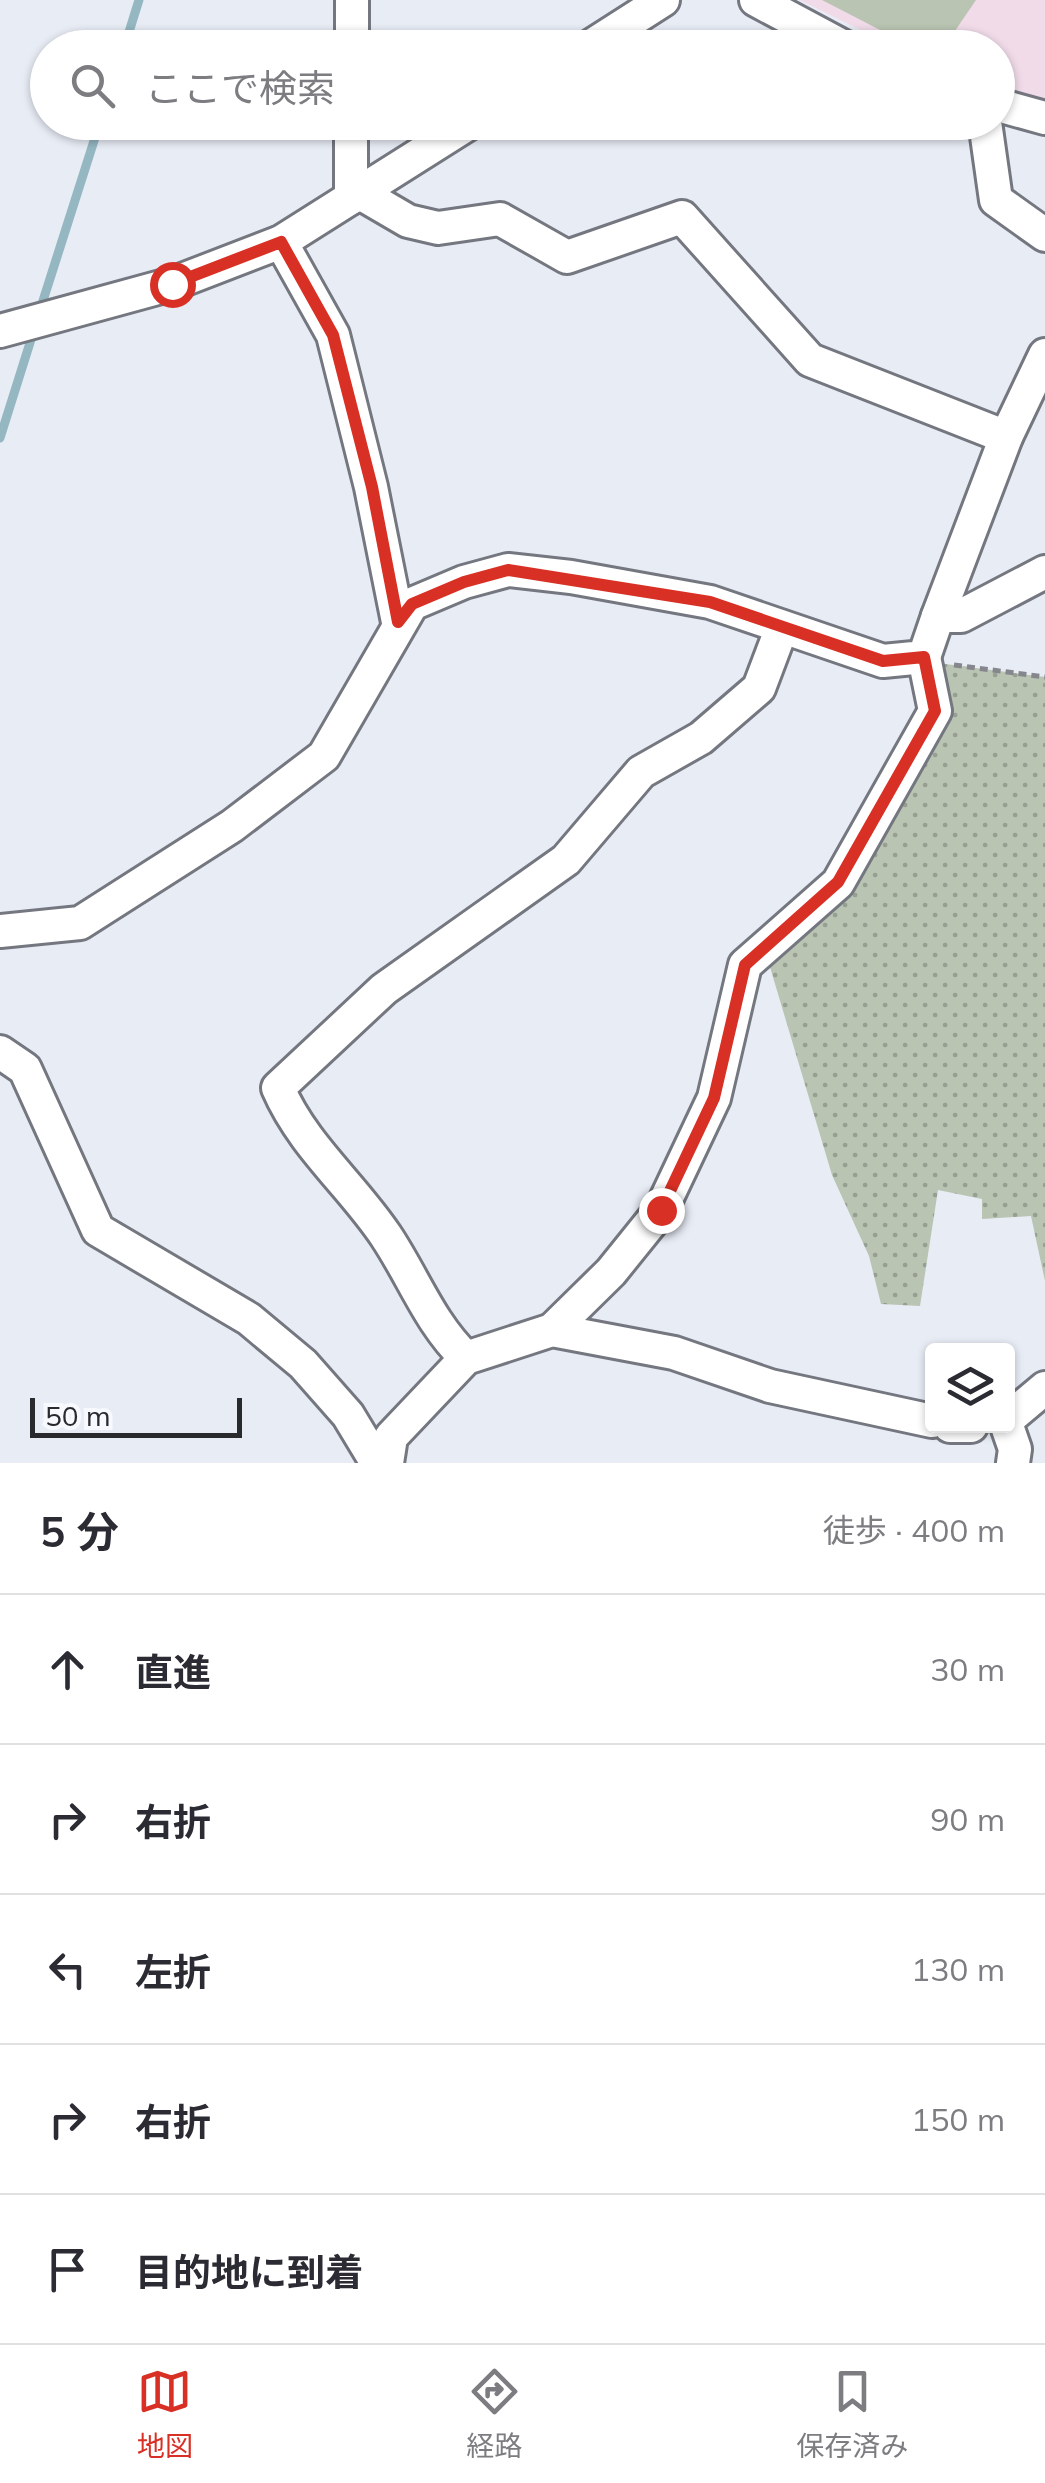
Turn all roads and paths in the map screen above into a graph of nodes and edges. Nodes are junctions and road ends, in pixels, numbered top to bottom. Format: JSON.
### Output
{"nodes":[{"id":1,"x":352,"y":0,"type":"edge"},
{"id":2,"x":663,"y":0,"type":"edge"},
{"id":3,"x":756,"y":0,"type":"edge"},
{"id":4,"x":352,"y":30,"type":"edge"},
{"id":5,"x":616,"y":30,"type":"edge"},
{"id":6,"x":812,"y":30,"type":"edge"},
{"id":7,"x":1015,"y":110,"type":"edge"},
{"id":8,"x":1045,"y":118,"type":"edge"},
{"id":9,"x":352,"y":140,"type":"edge"},
{"id":10,"x":443,"y":140,"type":"edge"},
{"id":11,"x":988,"y":140,"type":"edge"},
{"id":12,"x":356,"y":196,"type":"junction"},
{"id":13,"x":1045,"y":235,"type":"edge"},
{"id":14,"x":281,"y":242,"type":"junction"},
{"id":15,"x":8,"y":328,"type":"edge"},
{"id":16,"x":1045,"y":356,"type":"edge"},
{"id":17,"x":1006,"y":437,"type":"junction"},
{"id":18,"x":1045,"y":572,"type":"edge"},
{"id":19,"x":938,"y":616,"type":"junction"},
{"id":20,"x":398,"y":622,"type":"junction"},
{"id":21,"x":782,"y":626,"type":"junction"},
{"id":22,"x":924,"y":657,"type":"junction"},
{"id":23,"x":1045,"y":678,"type":"edge"},
{"id":24,"x":0,"y":931,"type":"edge"},
{"id":25,"x":0,"y":1052,"type":"edge"},
{"id":26,"x":552,"y":1330,"type":"junction"},
{"id":27,"x":466,"y":1358,"type":"junction"},
{"id":28,"x":1045,"y":1388,"type":"edge"},
{"id":29,"x":1015,"y":1415,"type":"edge"},
{"id":30,"x":925,"y":1419,"type":"edge"},
{"id":31,"x":1011,"y":1433,"type":"edge"},
{"id":32,"x":377,"y":1463,"type":"edge"},
{"id":33,"x":387,"y":1463,"type":"edge"},
{"id":34,"x":1013,"y":1463,"type":"edge"}],
"edges":[{"from":1,"to":4,"type":"street"},
{"from":2,"to":5,"type":"street"},
{"from":3,"to":6,"type":"street"},
{"from":7,"to":8,"type":"street"},
{"from":9,"to":12,"type":"street"},
{"from":10,"to":12,"type":"street"},
{"from":11,"to":13,"type":"street"},
{"from":12,"to":14,"type":"street"},
{"from":12,"to":17,"type":"street"},
{"from":14,"to":15,"type":"street"},
{"from":14,"to":20,"type":"street"},
{"from":16,"to":17,"type":"street"},
{"from":17,"to":19,"type":"street"},
{"from":18,"to":19,"type":"street"},
{"from":19,"to":22,"type":"street"},
{"from":20,"to":21,"type":"street"},
{"from":20,"to":24,"type":"street"},
{"from":21,"to":22,"type":"street"},
{"from":21,"to":27,"type":"street"},
{"from":22,"to":23,"type":"path"},
{"from":22,"to":26,"type":"street"},
{"from":25,"to":32,"type":"street"},
{"from":26,"to":27,"type":"street"},
{"from":26,"to":30,"type":"street"},
{"from":27,"to":33,"type":"street"},
{"from":28,"to":29,"type":"street"},
{"from":31,"to":34,"type":"street"}]}
